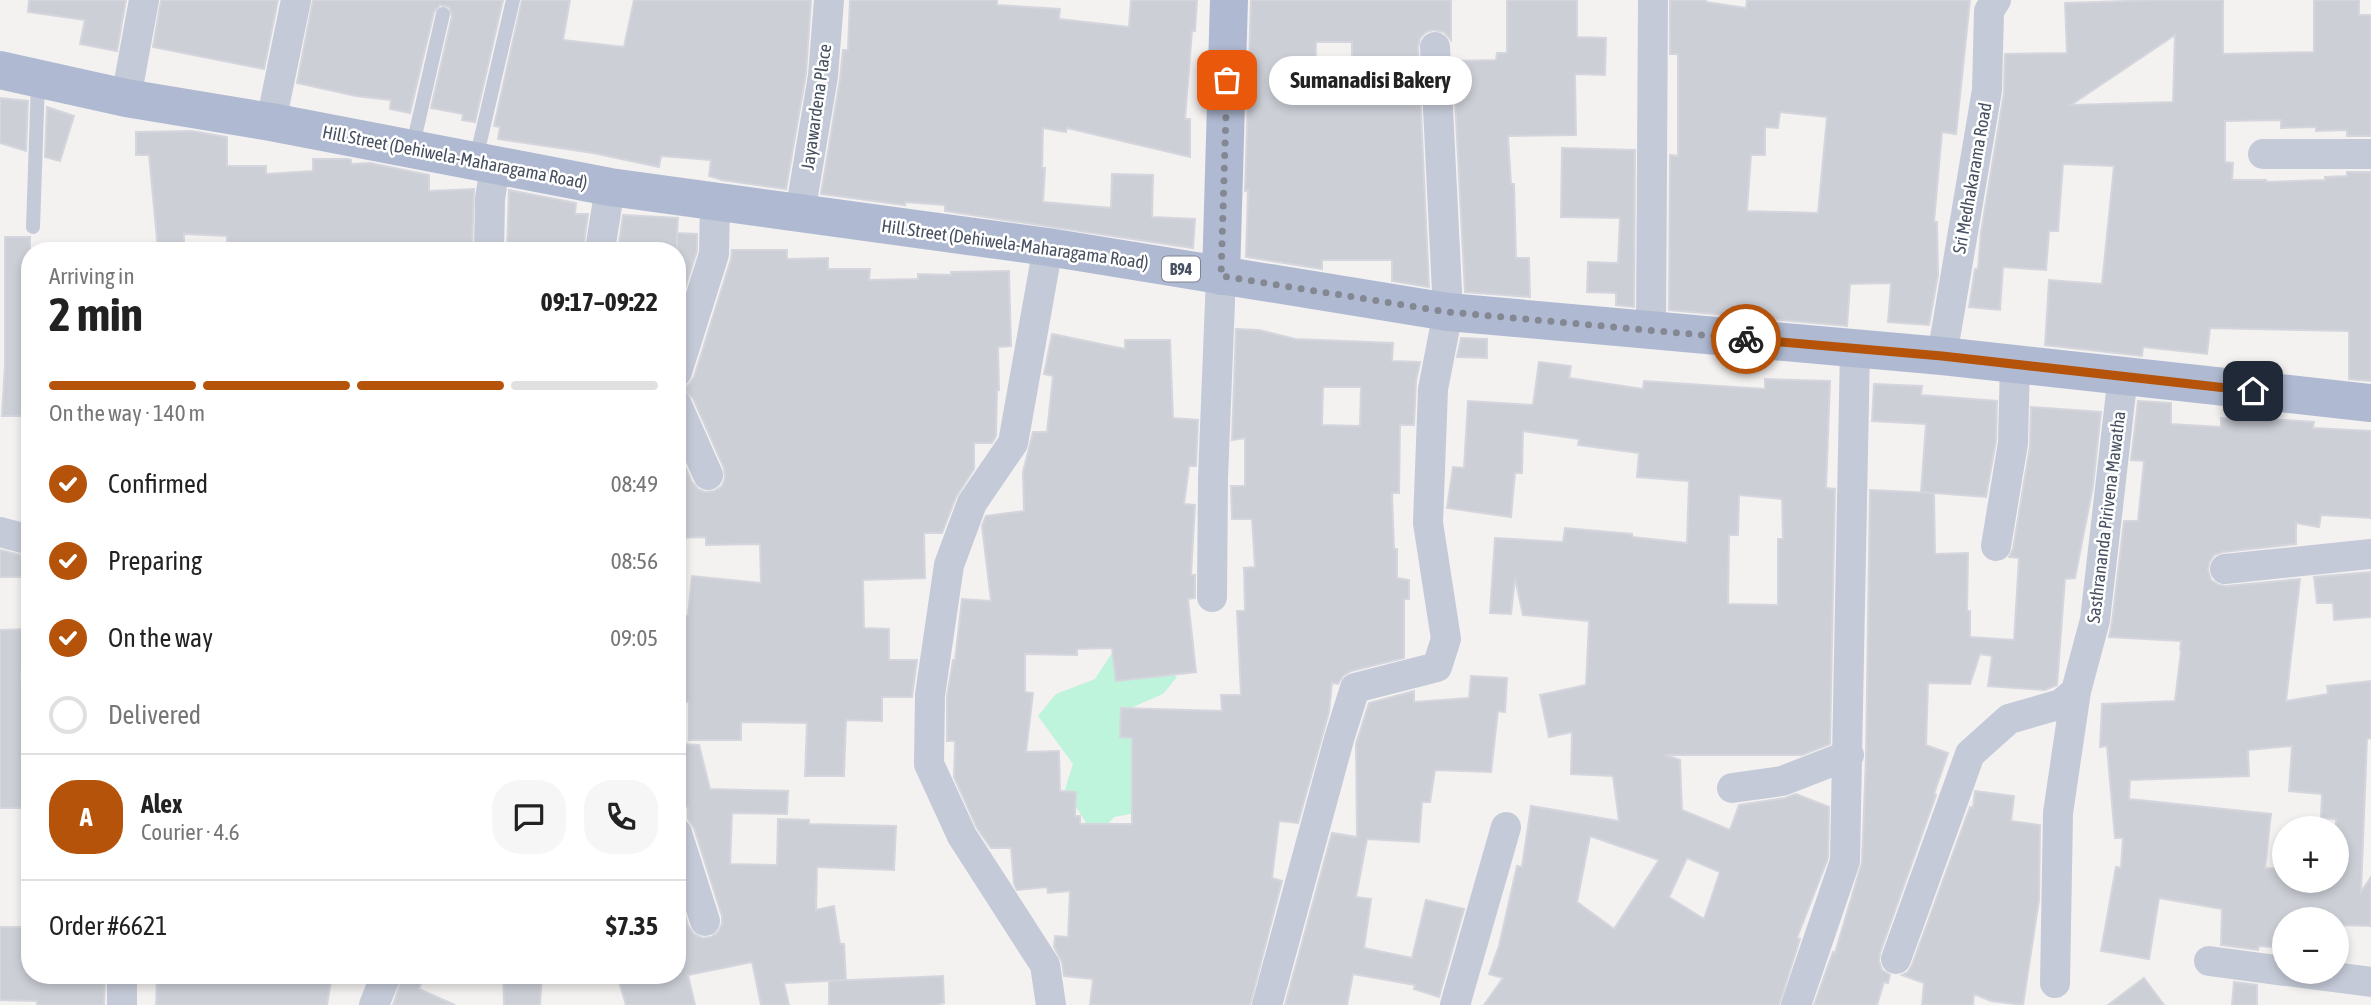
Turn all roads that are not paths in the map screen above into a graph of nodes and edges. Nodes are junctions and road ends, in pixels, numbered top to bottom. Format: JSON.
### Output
{"nodes":[{"id":1,"x":144,"y":0,"type":"edge"},
{"id":2,"x":296,"y":0,"type":"edge"},
{"id":3,"x":513,"y":0,"type":"edge"},
{"id":4,"x":829,"y":0,"type":"edge"},
{"id":5,"x":1229,"y":0,"type":"edge"},
{"id":6,"x":1653,"y":0,"type":"edge"},
{"id":7,"x":1996,"y":0,"type":"edge"},
{"id":8,"x":443,"y":14,"type":"dead end"},
{"id":9,"x":1435,"y":47,"type":"dead end"},
{"id":10,"x":0,"y":70,"type":"edge"},
{"id":11,"x":38,"y":78,"type":"junction"},
{"id":12,"x":126,"y":98,"type":"junction"},
{"id":13,"x":271,"y":122,"type":"junction"},
{"id":14,"x":412,"y":150,"type":"junction"},
{"id":15,"x":2263,"y":154,"type":"dead end"},
{"id":16,"x":2371,"y":154,"type":"edge"},
{"id":17,"x":485,"y":164,"type":"junction"},
{"id":18,"x":610,"y":187,"type":"junction"},
{"id":19,"x":715,"y":202,"type":"junction"},
{"id":20,"x":800,"y":213,"type":"junction"},
{"id":21,"x":33,"y":226,"type":"dead end"},
{"id":22,"x":489,"y":242,"type":"edge"},
{"id":23,"x":601,"y":242,"type":"edge"},
{"id":24,"x":1048,"y":247,"type":"junction"},
{"id":25,"x":1221,"y":276,"type":"junction"},
{"id":26,"x":1448,"y":312,"type":"junction"},
{"id":27,"x":1651,"y":331,"type":"junction"},
{"id":28,"x":686,"y":343,"type":"edge"},
{"id":29,"x":1855,"y":348,"type":"junction"},
{"id":30,"x":1942,"y":356,"type":"junction"},
{"id":31,"x":2015,"y":364,"type":"junction"},
{"id":32,"x":2123,"y":375,"type":"junction"},
{"id":33,"x":2371,"y":403,"type":"edge"},
{"id":34,"x":686,"y":425,"type":"edge"},
{"id":35,"x":708,"y":475,"type":"dead end"},
{"id":36,"x":0,"y":533,"type":"edge"},
{"id":37,"x":21,"y":539,"type":"edge"},
{"id":38,"x":1996,"y":546,"type":"dead end"},
{"id":39,"x":2371,"y":554,"type":"edge"},
{"id":40,"x":2225,"y":569,"type":"dead end"},
{"id":41,"x":1212,"y":597,"type":"dead end"},
{"id":42,"x":2077,"y":691,"type":"junction"},
{"id":43,"x":1849,"y":755,"type":"junction"},
{"id":44,"x":1732,"y":788,"type":"dead end"},
{"id":45,"x":1506,"y":827,"type":"dead end"},
{"id":46,"x":686,"y":861,"type":"edge"},
{"id":47,"x":705,"y":921,"type":"dead end"},
{"id":48,"x":1896,"y":959,"type":"dead end"},
{"id":49,"x":2209,"y":961,"type":"dead end"},
{"id":50,"x":2272,"y":969,"type":"edge"},
{"id":51,"x":2349,"y":979,"type":"edge"},
{"id":52,"x":2371,"y":982,"type":"edge"},
{"id":53,"x":2055,"y":983,"type":"dead end"},
{"id":54,"x":122,"y":984,"type":"edge"},
{"id":55,"x":382,"y":984,"type":"edge"},
{"id":56,"x":122,"y":1005,"type":"edge"},
{"id":57,"x":374,"y":1005,"type":"edge"},
{"id":58,"x":1051,"y":1005,"type":"edge"},
{"id":59,"x":1267,"y":1005,"type":"edge"},
{"id":60,"x":1455,"y":1005,"type":"edge"},
{"id":61,"x":1796,"y":1005,"type":"edge"}],
"edges":[{"from":1,"to":12,"type":"street"},
{"from":2,"to":13,"type":"street"},
{"from":3,"to":17,"type":"lane"},
{"from":4,"to":20,"type":"street","name":"Jayawardena Place"},
{"from":5,"to":25,"type":"main road"},
{"from":6,"to":27,"type":"street"},
{"from":7,"to":30,"type":"street","name":"Sri Medhakarama Road"},
{"from":8,"to":14,"type":"lane"},
{"from":9,"to":26,"type":"street"},
{"from":10,"to":11,"type":"main road","name":"Hill Street (Dehiwela-Maharagama Road)","number":"B94"},
{"from":11,"to":12,"type":"main road","name":"Hill Street (Dehiwela-Maharagama Road)","number":"B94"},
{"from":11,"to":21,"type":"lane"},
{"from":12,"to":13,"type":"main road","name":"Hill Street (Dehiwela-Maharagama Road)","number":"B94"},
{"from":13,"to":14,"type":"main road","name":"Hill Street (Dehiwela-Maharagama Road)","number":"B94"},
{"from":14,"to":17,"type":"main road","name":"Hill Street (Dehiwela-Maharagama Road)","number":"B94"},
{"from":15,"to":16,"type":"street"},
{"from":17,"to":18,"type":"main road","name":"Hill Street (Dehiwela-Maharagama Road)","number":"B94"},
{"from":17,"to":22,"type":"street"},
{"from":18,"to":19,"type":"main road","name":"Hill Street (Dehiwela-Maharagama Road)","number":"B94"},
{"from":18,"to":23,"type":"street"},
{"from":19,"to":20,"type":"main road","name":"Hill Street (Dehiwela-Maharagama Road)","number":"B94"},
{"from":19,"to":28,"type":"street"},
{"from":20,"to":24,"type":"main road","name":"Hill Street (Dehiwela-Maharagama Road)","number":"B94"},
{"from":24,"to":25,"type":"main road","name":"Hill Street (Dehiwela-Maharagama Road)","number":"B94"},
{"from":24,"to":58,"type":"street"},
{"from":25,"to":26,"type":"main road","name":"Hill Street (Dehiwela-Maharagama Road)","number":"B94"},
{"from":25,"to":41,"type":"street"},
{"from":26,"to":27,"type":"main road","name":"Hill Street (Dehiwela-Maharagama Road)","number":"B94"},
{"from":26,"to":59,"type":"street"},
{"from":27,"to":29,"type":"main road","name":"Hill Street (Dehiwela-Maharagama Road)","number":"B94"},
{"from":29,"to":30,"type":"main road","name":"Hill Street (Dehiwela-Maharagama Road)","number":"B94"},
{"from":29,"to":43,"type":"street"},
{"from":30,"to":31,"type":"main road","name":"Hill Street (Dehiwela-Maharagama Road)","number":"B94"},
{"from":31,"to":32,"type":"main road","name":"Hill Street (Dehiwela-Maharagama Road)","number":"B94"},
{"from":31,"to":38,"type":"street"},
{"from":32,"to":33,"type":"main road","name":"Hill Street (Dehiwela-Maharagama Road)","number":"B94"},
{"from":32,"to":42,"type":"street","name":"Sasthrananda Pirivena Mawatha"},
{"from":34,"to":35,"type":"street"},
{"from":36,"to":37,"type":"street"},
{"from":39,"to":40,"type":"street"},
{"from":42,"to":48,"type":"street"},
{"from":42,"to":53,"type":"street","name":"Sasthrananda Pirivena Mawatha"},
{"from":43,"to":44,"type":"street"},
{"from":43,"to":61,"type":"street"},
{"from":45,"to":60,"type":"street"},
{"from":46,"to":47,"type":"street"},
{"from":49,"to":50,"type":"street"},
{"from":51,"to":52,"type":"street"},
{"from":54,"to":56,"type":"street"},
{"from":55,"to":57,"type":"street"}]}
